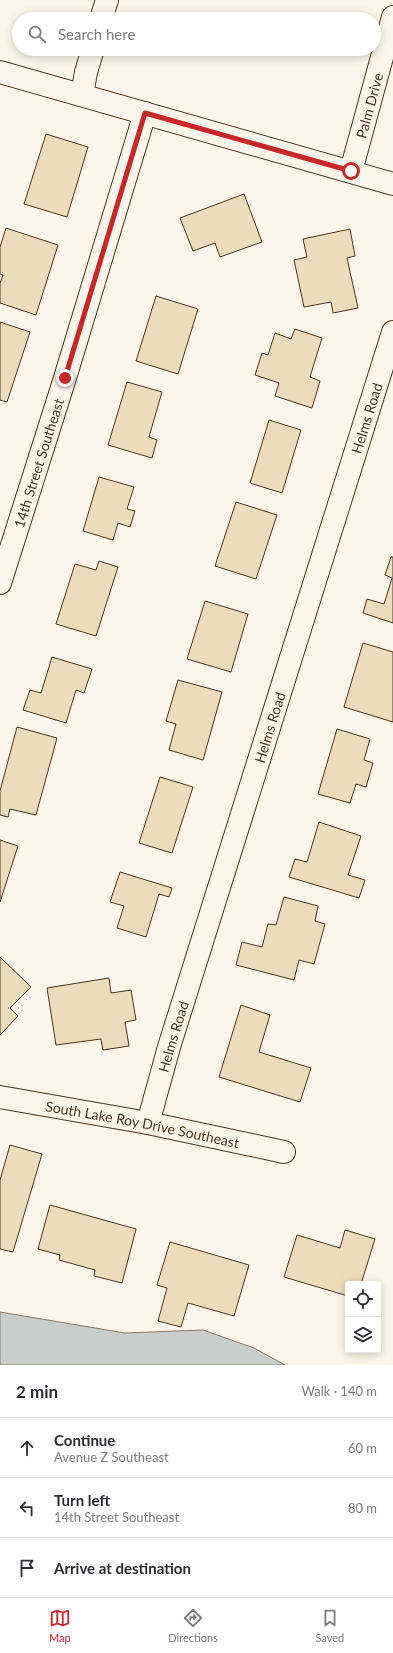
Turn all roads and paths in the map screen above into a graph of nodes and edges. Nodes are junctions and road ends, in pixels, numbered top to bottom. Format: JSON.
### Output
{"nodes":[{"id":1,"x":107,"y":0,"type":"edge"},
{"id":2,"x":103,"y":12,"type":"edge"},
{"id":3,"x":393,"y":17,"type":"edge"},
{"id":4,"x":91,"y":56,"type":"edge"},
{"id":5,"x":0,"y":72,"type":"edge"},
{"id":6,"x":82,"y":95,"type":"junction"},
{"id":7,"x":145,"y":113,"type":"junction"},
{"id":8,"x":351,"y":171,"type":"junction"},
{"id":9,"x":393,"y":184,"type":"edge"},
{"id":10,"x":393,"y":332,"type":"edge"},
{"id":11,"x":0,"y":583,"type":"edge"},
{"id":12,"x":0,"y":1097,"type":"edge"},
{"id":13,"x":148,"y":1123,"type":"junction"},
{"id":14,"x":284,"y":1152,"type":"dead end"}],
"edges":[{"from":1,"to":2,"type":"street"},
{"from":3,"to":8,"type":"street","name":"Palm Drive"},
{"from":4,"to":6,"type":"street"},
{"from":5,"to":6,"type":"street"},
{"from":6,"to":7,"type":"street"},
{"from":7,"to":8,"type":"street"},
{"from":7,"to":11,"type":"street","name":"14th Street Southeast"},
{"from":8,"to":9,"type":"street"},
{"from":10,"to":13,"type":"street","name":"Helms Road"},
{"from":12,"to":13,"type":"street","name":"South Lake Roy Drive Southeast"},
{"from":13,"to":14,"type":"street","name":"South Lake Roy Drive Southeast"}]}
